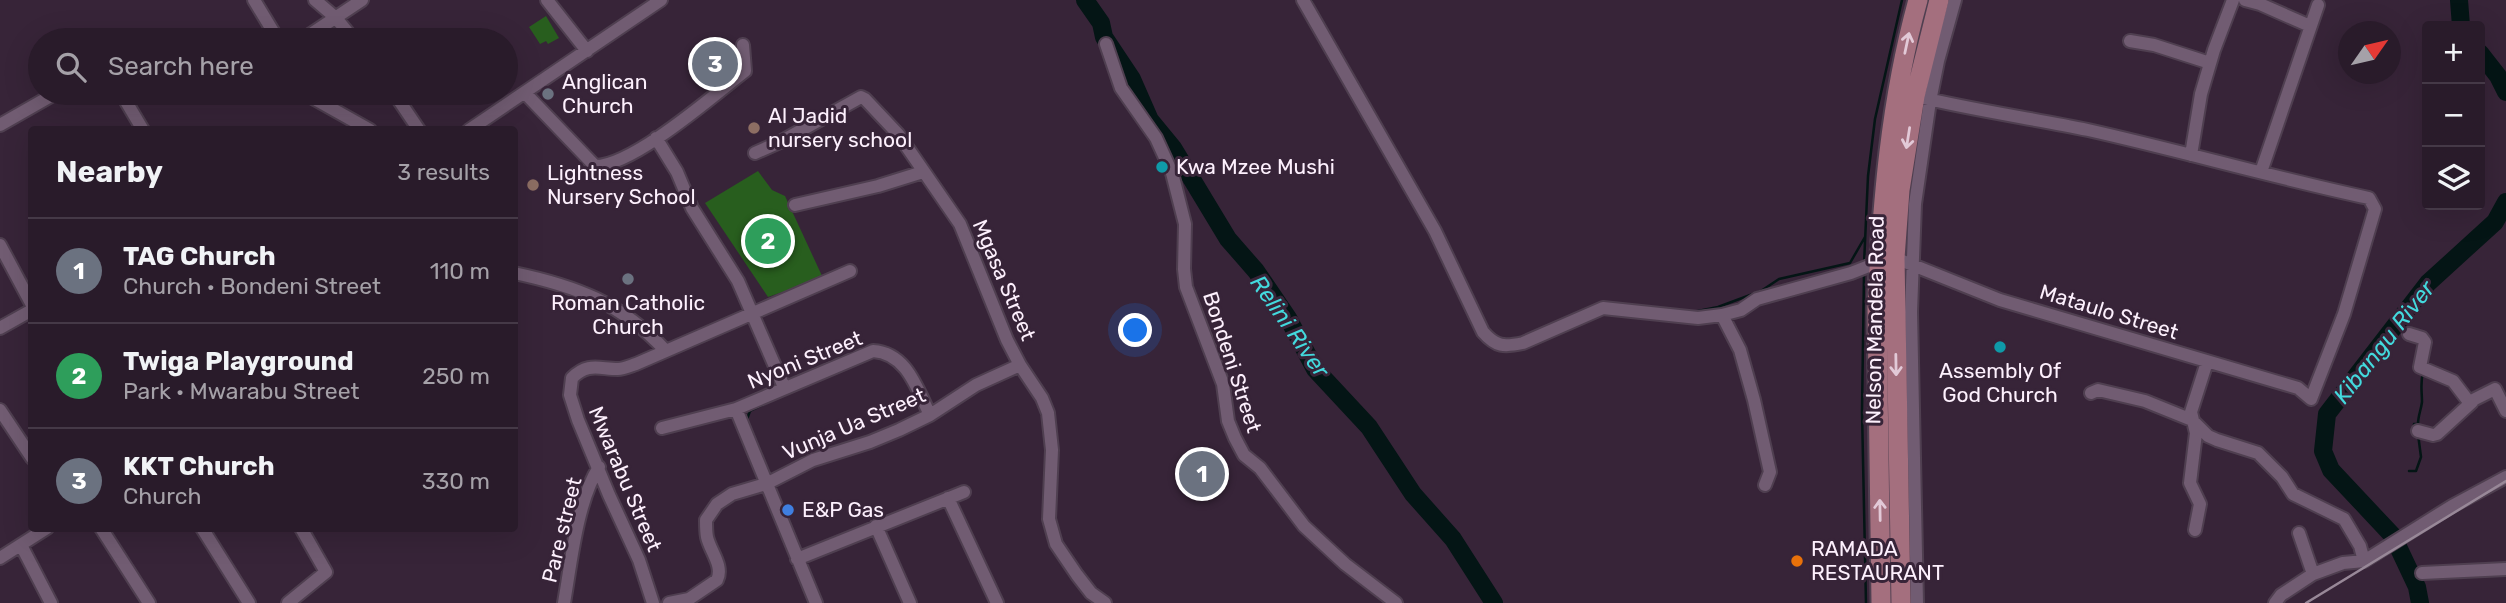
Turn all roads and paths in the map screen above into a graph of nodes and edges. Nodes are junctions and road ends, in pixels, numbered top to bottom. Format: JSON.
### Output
{"nodes":[{"id":1,"x":254,"y":0,"type":"edge"},
{"id":2,"x":315,"y":0,"type":"edge"},
{"id":3,"x":362,"y":0,"type":"edge"},
{"id":4,"x":547,"y":0,"type":"edge"},
{"id":5,"x":1303,"y":0,"type":"edge"},
{"id":6,"x":1918,"y":0,"type":"edge"},
{"id":7,"x":1939,"y":0,"type":"edge"},
{"id":8,"x":1955,"y":0,"type":"edge"},
{"id":9,"x":2233,"y":0,"type":"edge"},
{"id":10,"x":2245,"y":0,"type":"edge"},
{"id":11,"x":653,"y":2,"type":"edge"},
{"id":12,"x":2318,"y":5,"type":"dead end"},
{"id":13,"x":336,"y":18,"type":"junction"},
{"id":14,"x":2310,"y":26,"type":"junction"},
{"id":15,"x":270,"y":28,"type":"edge"},
{"id":16,"x":321,"y":28,"type":"edge"},
{"id":17,"x":344,"y":28,"type":"edge"},
{"id":18,"x":2130,"y":41,"type":"dead end"},
{"id":19,"x":1106,"y":44,"type":"dead end"},
{"id":20,"x":743,"y":45,"type":"dead end"},
{"id":21,"x":587,"y":51,"type":"junction"},
{"id":22,"x":2210,"y":64,"type":"junction"},
{"id":23,"x":525,"y":93,"type":"junction"},
{"id":24,"x":518,"y":95,"type":"edge"},
{"id":25,"x":1922,"y":99,"type":"junction"},
{"id":26,"x":35,"y":105,"type":"edge"},
{"id":27,"x":128,"y":105,"type":"edge"},
{"id":28,"x":325,"y":105,"type":"edge"},
{"id":29,"x":402,"y":105,"type":"edge"},
{"id":30,"x":498,"y":105,"type":"edge"},
{"id":31,"x":0,"y":125,"type":"edge"},
{"id":32,"x":141,"y":126,"type":"edge"},
{"id":33,"x":363,"y":126,"type":"edge"},
{"id":34,"x":416,"y":126,"type":"edge"},
{"id":35,"x":474,"y":126,"type":"edge"},
{"id":36,"x":656,"y":138,"type":"junction"},
{"id":37,"x":755,"y":153,"type":"dead end"},
{"id":38,"x":2191,"y":155,"type":"junction"},
{"id":39,"x":923,"y":172,"type":"junction"},
{"id":40,"x":2261,"y":172,"type":"junction"},
{"id":41,"x":796,"y":205,"type":"dead end"},
{"id":42,"x":0,"y":245,"type":"edge"},
{"id":43,"x":1896,"y":261,"type":"junction"},
{"id":44,"x":850,"y":271,"type":"dead end"},
{"id":45,"x":518,"y":274,"type":"edge"},
{"id":46,"x":28,"y":300,"type":"edge"},
{"id":47,"x":28,"y":310,"type":"edge"},
{"id":48,"x":751,"y":314,"type":"junction"},
{"id":49,"x":1722,"y":315,"type":"junction"},
{"id":50,"x":0,"y":328,"type":"edge"},
{"id":51,"x":2409,"y":334,"type":"dead end"},
{"id":52,"x":665,"y":350,"type":"junction"},
{"id":53,"x":2207,"y":362,"type":"junction"},
{"id":54,"x":1020,"y":365,"type":"junction"},
{"id":55,"x":783,"y":387,"type":"junction"},
{"id":56,"x":2091,"y":393,"type":"dead end"},
{"id":57,"x":2472,"y":402,"type":"junction"},
{"id":58,"x":736,"y":409,"type":"junction"},
{"id":59,"x":0,"y":410,"type":"edge"},
{"id":60,"x":2506,"y":411,"type":"edge"},
{"id":61,"x":930,"y":415,"type":"junction"},
{"id":62,"x":2192,"y":420,"type":"junction"},
{"id":63,"x":662,"y":428,"type":"dead end"},
{"id":64,"x":2418,"y":431,"type":"dead end"},
{"id":65,"x":28,"y":452,"type":"edge"},
{"id":66,"x":599,"y":467,"type":"junction"},
{"id":67,"x":2506,"y":477,"type":"edge"},
{"id":68,"x":766,"y":484,"type":"junction"},
{"id":69,"x":1765,"y":485,"type":"dead end"},
{"id":70,"x":964,"y":492,"type":"dead end"},
{"id":71,"x":947,"y":498,"type":"junction"},
{"id":72,"x":876,"y":526,"type":"junction"},
{"id":73,"x":2195,"y":530,"type":"dead end"},
{"id":74,"x":41,"y":532,"type":"edge"},
{"id":75,"x":104,"y":532,"type":"edge"},
{"id":76,"x":205,"y":532,"type":"edge"},
{"id":77,"x":303,"y":532,"type":"edge"},
{"id":78,"x":2299,"y":533,"type":"dead end"},
{"id":79,"x":21,"y":545,"type":"junction"},
{"id":80,"x":2370,"y":557,"type":"junction"},
{"id":81,"x":0,"y":558,"type":"edge"},
{"id":82,"x":797,"y":559,"type":"junction"},
{"id":83,"x":2506,"y":569,"type":"edge"},
{"id":84,"x":2422,"y":573,"type":"dead end"},
{"id":85,"x":2314,"y":574,"type":"junction"},
{"id":86,"x":51,"y":603,"type":"edge"},
{"id":87,"x":149,"y":603,"type":"edge"},
{"id":88,"x":249,"y":603,"type":"edge"},
{"id":89,"x":288,"y":603,"type":"edge"},
{"id":90,"x":564,"y":603,"type":"edge"},
{"id":91,"x":653,"y":603,"type":"edge"},
{"id":92,"x":676,"y":603,"type":"edge"},
{"id":93,"x":816,"y":603,"type":"edge"},
{"id":94,"x":910,"y":603,"type":"edge"},
{"id":95,"x":998,"y":603,"type":"edge"},
{"id":96,"x":1105,"y":603,"type":"edge"},
{"id":97,"x":1396,"y":603,"type":"edge"},
{"id":98,"x":1881,"y":603,"type":"edge"},
{"id":99,"x":1901,"y":603,"type":"edge"},
{"id":100,"x":1917,"y":603,"type":"edge"},
{"id":101,"x":2275,"y":603,"type":"edge"}],
"edges":[{"from":1,"to":15,"type":"street"},
{"from":2,"to":13,"type":"street"},
{"from":3,"to":13,"type":"street"},
{"from":4,"to":21,"type":"street"},
{"from":5,"to":49,"type":"street"},
{"from":43,"to":6,"type":"main road","name":"Nelson Mandela Road","one_way":true},
{"from":7,"to":25,"type":"main road","name":"Nelson Mandela Road"},
{"from":8,"to":25,"type":"street"},
{"from":9,"to":22,"type":"street"},
{"from":10,"to":14,"type":"street"},
{"from":11,"to":21,"type":"street"},
{"from":12,"to":14,"type":"street"},
{"from":13,"to":16,"type":"street"},
{"from":13,"to":17,"type":"street"},
{"from":14,"to":40,"type":"street"},
{"from":18,"to":22,"type":"street"},
{"from":19,"to":97,"type":"street","name":"Bondeni Street"},
{"from":20,"to":36,"type":"street"},
{"from":21,"to":23,"type":"street"},
{"from":22,"to":38,"type":"street"},
{"from":23,"to":24,"type":"street"},
{"from":23,"to":36,"type":"street"},
{"from":25,"to":38,"type":"street"},
{"from":25,"to":43,"type":"main road","name":"Nelson Mandela Road"},
{"from":26,"to":31,"type":"street"},
{"from":27,"to":32,"type":"street"},
{"from":28,"to":33,"type":"street"},
{"from":29,"to":34,"type":"street"},
{"from":30,"to":35,"type":"street"},
{"from":36,"to":48,"type":"street"},
{"from":37,"to":39,"type":"street","name":"Mgasa Street"},
{"from":38,"to":40,"type":"street"},
{"from":39,"to":41,"type":"street"},
{"from":39,"to":54,"type":"street","name":"Mgasa Street"},
{"from":40,"to":53,"type":"street","name":"Mataulo Street"},
{"from":42,"to":46,"type":"street"},
{"from":43,"to":49,"type":"street"},
{"from":43,"to":53,"type":"street","name":"Mataulo Street"},
{"from":98,"to":43,"type":"main road","name":"Nelson Mandela Road","one_way":true},
{"from":43,"to":99,"type":"main road","name":"Nelson Mandela Road","one_way":true},
{"from":43,"to":100,"type":"street"},
{"from":44,"to":48,"type":"street","name":"Mwarabu Street"},
{"from":45,"to":52,"type":"street"},
{"from":47,"to":50,"type":"street"},
{"from":48,"to":52,"type":"street","name":"Mwarabu Street"},
{"from":48,"to":55,"type":"street"},
{"from":49,"to":69,"type":"street"},
{"from":51,"to":57,"type":"street"},
{"from":52,"to":66,"type":"street","name":"Mwarabu Street"},
{"from":53,"to":62,"type":"street"},
{"from":54,"to":61,"type":"street","name":"Vunja Ua Street"},
{"from":54,"to":96,"type":"street","name":"Mgasa Street"},
{"from":55,"to":58,"type":"street","name":"Nyoni Street"},
{"from":55,"to":61,"type":"street","name":"Nyoni Street"},
{"from":56,"to":62,"type":"street"},
{"from":57,"to":60,"type":"street"},
{"from":57,"to":64,"type":"street"},
{"from":58,"to":63,"type":"street","name":"Nyoni Street"},
{"from":58,"to":68,"type":"street"},
{"from":59,"to":65,"type":"street"},
{"from":61,"to":68,"type":"street","name":"Vunja Ua Street"},
{"from":62,"to":73,"type":"street"},
{"from":62,"to":80,"type":"street"},
{"from":66,"to":90,"type":"street","name":"Pare street"},
{"from":66,"to":91,"type":"street","name":"Mwarabu Street"},
{"from":67,"to":80,"type":"street"},
{"from":68,"to":82,"type":"street"},
{"from":68,"to":92,"type":"street","name":"Vunja Ua Street"},
{"from":70,"to":71,"type":"street"},
{"from":71,"to":72,"type":"street"},
{"from":71,"to":95,"type":"street"},
{"from":72,"to":82,"type":"street"},
{"from":72,"to":94,"type":"street"},
{"from":74,"to":79,"type":"street"},
{"from":75,"to":87,"type":"street"},
{"from":76,"to":88,"type":"street"},
{"from":77,"to":89,"type":"street"},
{"from":78,"to":85,"type":"street"},
{"from":79,"to":81,"type":"street"},
{"from":79,"to":86,"type":"street"},
{"from":80,"to":85,"type":"street"},
{"from":82,"to":93,"type":"street"},
{"from":83,"to":84,"type":"street"},
{"from":85,"to":101,"type":"street"}]}
